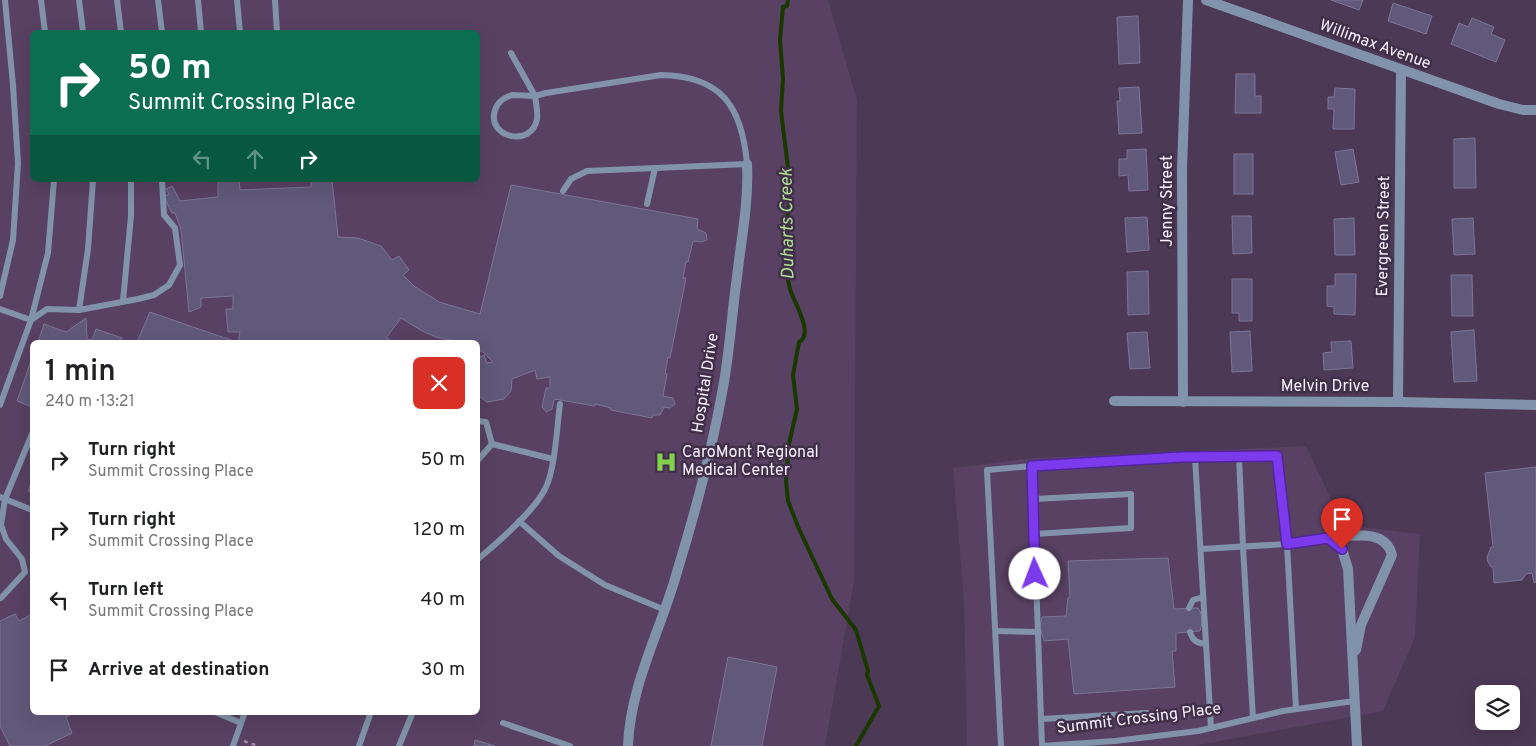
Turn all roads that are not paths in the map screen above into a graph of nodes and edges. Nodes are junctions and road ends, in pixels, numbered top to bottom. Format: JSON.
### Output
{"nodes":[{"id":1,"x":5,"y":0,"type":"edge"},
{"id":2,"x":41,"y":0,"type":"edge"},
{"id":3,"x":79,"y":0,"type":"edge"},
{"id":4,"x":117,"y":0,"type":"edge"},
{"id":5,"x":158,"y":0,"type":"edge"},
{"id":6,"x":198,"y":0,"type":"edge"},
{"id":7,"x":237,"y":0,"type":"edge"},
{"id":8,"x":275,"y":0,"type":"edge"},
{"id":9,"x":1188,"y":0,"type":"edge"},
{"id":10,"x":1206,"y":0,"type":"edge"},
{"id":11,"x":45,"y":30,"type":"edge"},
{"id":12,"x":83,"y":30,"type":"edge"},
{"id":13,"x":121,"y":30,"type":"edge"},
{"id":14,"x":162,"y":30,"type":"edge"},
{"id":15,"x":201,"y":30,"type":"edge"},
{"id":16,"x":240,"y":30,"type":"edge"},
{"id":17,"x":277,"y":30,"type":"edge"},
{"id":18,"x":511,"y":53,"type":"dead end"},
{"id":19,"x":1401,"y":70,"type":"junction"},
{"id":20,"x":535,"y":96,"type":"junction"},
{"id":21,"x":1536,"y":110,"type":"edge"},
{"id":22,"x":747,"y":164,"type":"junction"},
{"id":23,"x":655,"y":168,"type":"junction"},
{"id":24,"x":54,"y":182,"type":"edge"},
{"id":25,"x":93,"y":182,"type":"edge"},
{"id":26,"x":131,"y":182,"type":"edge"},
{"id":27,"x":162,"y":182,"type":"edge"},
{"id":28,"x":563,"y":191,"type":"dead end"},
{"id":29,"x":647,"y":204,"type":"dead end"},
{"id":30,"x":0,"y":296,"type":"edge"},
{"id":31,"x":123,"y":302,"type":"junction"},
{"id":32,"x":0,"y":309,"type":"edge"},
{"id":33,"x":79,"y":310,"type":"junction"},
{"id":34,"x":31,"y":320,"type":"junction"},
{"id":35,"x":1114,"y":401,"type":"dead end"},
{"id":36,"x":1183,"y":402,"type":"junction"},
{"id":37,"x":1398,"y":402,"type":"junction"},
{"id":38,"x":560,"y":404,"type":"dead end"},
{"id":39,"x":0,"y":405,"type":"edge"},
{"id":40,"x":1536,"y":405,"type":"edge"},
{"id":41,"x":480,"y":421,"type":"edge"},
{"id":42,"x":30,"y":440,"type":"edge"},
{"id":43,"x":492,"y":444,"type":"junction"},
{"id":44,"x":1239,"y":456,"type":"junction"},
{"id":45,"x":1194,"y":457,"type":"junction"},
{"id":46,"x":480,"y":458,"type":"edge"},
{"id":47,"x":552,"y":459,"type":"junction"},
{"id":48,"x":1032,"y":466,"type":"junction"},
{"id":49,"x":3,"y":498,"type":"edge"},
{"id":50,"x":1034,"y":498,"type":"junction"},
{"id":51,"x":30,"y":509,"type":"edge"},
{"id":52,"x":519,"y":520,"type":"junction"},
{"id":53,"x":1034,"y":534,"type":"junction"},
{"id":54,"x":1328,"y":538,"type":"junction"},
{"id":55,"x":1287,"y":544,"type":"junction"},
{"id":56,"x":1242,"y":547,"type":"junction"},
{"id":57,"x":1201,"y":549,"type":"junction"},
{"id":58,"x":480,"y":557,"type":"edge"},
{"id":59,"x":1204,"y":597,"type":"junction"},
{"id":60,"x":0,"y":598,"type":"edge"},
{"id":61,"x":1189,"y":608,"type":"dead end"},
{"id":62,"x":665,"y":610,"type":"junction"},
{"id":63,"x":996,"y":632,"type":"junction"},
{"id":64,"x":1038,"y":632,"type":"junction"},
{"id":65,"x":1190,"y":632,"type":"dead end"},
{"id":66,"x":1206,"y":644,"type":"junction"},
{"id":67,"x":1353,"y":666,"type":"junction"},
{"id":68,"x":1354,"y":700,"type":"junction"},
{"id":69,"x":1296,"y":709,"type":"junction"},
{"id":70,"x":1147,"y":713,"type":"dead end"},
{"id":71,"x":222,"y":715,"type":"edge"},
{"id":72,"x":244,"y":715,"type":"edge"},
{"id":73,"x":370,"y":715,"type":"edge"},
{"id":74,"x":412,"y":715,"type":"edge"},
{"id":75,"x":1253,"y":718,"type":"junction"},
{"id":76,"x":1041,"y":719,"type":"junction"},
{"id":77,"x":241,"y":723,"type":"junction"},
{"id":78,"x":503,"y":723,"type":"dead end"},
{"id":79,"x":1211,"y":728,"type":"junction"},
{"id":80,"x":233,"y":746,"type":"edge"},
{"id":81,"x":359,"y":746,"type":"edge"},
{"id":82,"x":399,"y":746,"type":"edge"},
{"id":83,"x":570,"y":746,"type":"edge"},
{"id":84,"x":628,"y":746,"type":"edge"},
{"id":85,"x":1001,"y":746,"type":"edge"},
{"id":86,"x":1042,"y":746,"type":"edge"},
{"id":87,"x":1356,"y":746,"type":"edge"}],
"edges":[{"from":1,"to":30,"type":"lane"},
{"from":2,"to":11,"type":"lane"},
{"from":3,"to":12,"type":"lane"},
{"from":4,"to":13,"type":"lane"},
{"from":5,"to":14,"type":"lane"},
{"from":6,"to":15,"type":"lane"},
{"from":7,"to":16,"type":"lane"},
{"from":8,"to":17,"type":"lane"},
{"from":9,"to":36,"type":"street","name":"Jenny Street"},
{"from":10,"to":19,"type":"street","name":"Willimax Avenue"},
{"from":18,"to":20,"type":"lane"},
{"from":19,"to":21,"type":"street","name":"Willimax Avenue"},
{"from":19,"to":37,"type":"street","name":"Evergreen Street"},
{"from":20,"to":20,"type":"lane"},
{"from":20,"to":22,"type":"lane"},
{"from":22,"to":23,"type":"lane"},
{"from":22,"to":62,"type":"street","name":"Hospital Drive"},
{"from":23,"to":28,"type":"lane"},
{"from":23,"to":29,"type":"lane"},
{"from":24,"to":34,"type":"lane"},
{"from":25,"to":33,"type":"lane"},
{"from":26,"to":31,"type":"lane"},
{"from":27,"to":31,"type":"lane"},
{"from":31,"to":33,"type":"lane"},
{"from":32,"to":34,"type":"lane"},
{"from":33,"to":34,"type":"lane"},
{"from":34,"to":39,"type":"lane"},
{"from":35,"to":36,"type":"street","name":"Melvin Drive"},
{"from":36,"to":37,"type":"street","name":"Melvin Drive"},
{"from":37,"to":40,"type":"street","name":"Melvin Drive"},
{"from":38,"to":47,"type":"lane"},
{"from":41,"to":43,"type":"lane"},
{"from":42,"to":49,"type":"lane"},
{"from":43,"to":46,"type":"lane"},
{"from":43,"to":47,"type":"lane"},
{"from":44,"to":45,"type":"lane"},
{"from":44,"to":55,"type":"lane"},
{"from":44,"to":56,"type":"lane"},
{"from":45,"to":48,"type":"lane"},
{"from":45,"to":57,"type":"lane"},
{"from":47,"to":52,"type":"lane"},
{"from":48,"to":50,"type":"lane","name":"Summit Crossing Place"},
{"from":48,"to":63,"type":"lane"},
{"from":49,"to":51,"type":"lane"},
{"from":49,"to":60,"type":"lane"},
{"from":50,"to":53,"type":"lane","name":"Summit Crossing Place"},
{"from":50,"to":53,"type":"lane"},
{"from":52,"to":58,"type":"lane"},
{"from":52,"to":62,"type":"lane"},
{"from":53,"to":64,"type":"lane","name":"Summit Crossing Place"},
{"from":54,"to":55,"type":"lane"},
{"from":54,"to":67,"type":"street"},
{"from":54,"to":67,"type":"street"},
{"from":55,"to":56,"type":"lane"},
{"from":55,"to":69,"type":"lane"},
{"from":56,"to":57,"type":"lane"},
{"from":56,"to":75,"type":"lane"},
{"from":57,"to":59,"type":"lane"},
{"from":59,"to":61,"type":"lane"},
{"from":59,"to":66,"type":"lane"},
{"from":62,"to":84,"type":"street","name":"Hospital Drive"},
{"from":63,"to":64,"type":"lane"},
{"from":63,"to":85,"type":"lane"},
{"from":64,"to":76,"type":"lane","name":"Summit Crossing Place"},
{"from":65,"to":66,"type":"lane"},
{"from":66,"to":79,"type":"lane"},
{"from":67,"to":68,"type":"street"},
{"from":68,"to":69,"type":"lane","name":"Summit Crossing Place"},
{"from":68,"to":87,"type":"street"},
{"from":69,"to":75,"type":"lane","name":"Summit Crossing Place"},
{"from":70,"to":76,"type":"lane"},
{"from":71,"to":77,"type":"lane"},
{"from":72,"to":77,"type":"lane"},
{"from":73,"to":81,"type":"lane"},
{"from":74,"to":82,"type":"lane"},
{"from":75,"to":79,"type":"lane","name":"Summit Crossing Place"},
{"from":76,"to":86,"type":"lane","name":"Summit Crossing Place"},
{"from":77,"to":80,"type":"lane"},
{"from":78,"to":83,"type":"lane"},
{"from":79,"to":86,"type":"lane","name":"Summit Crossing Place"}]}
